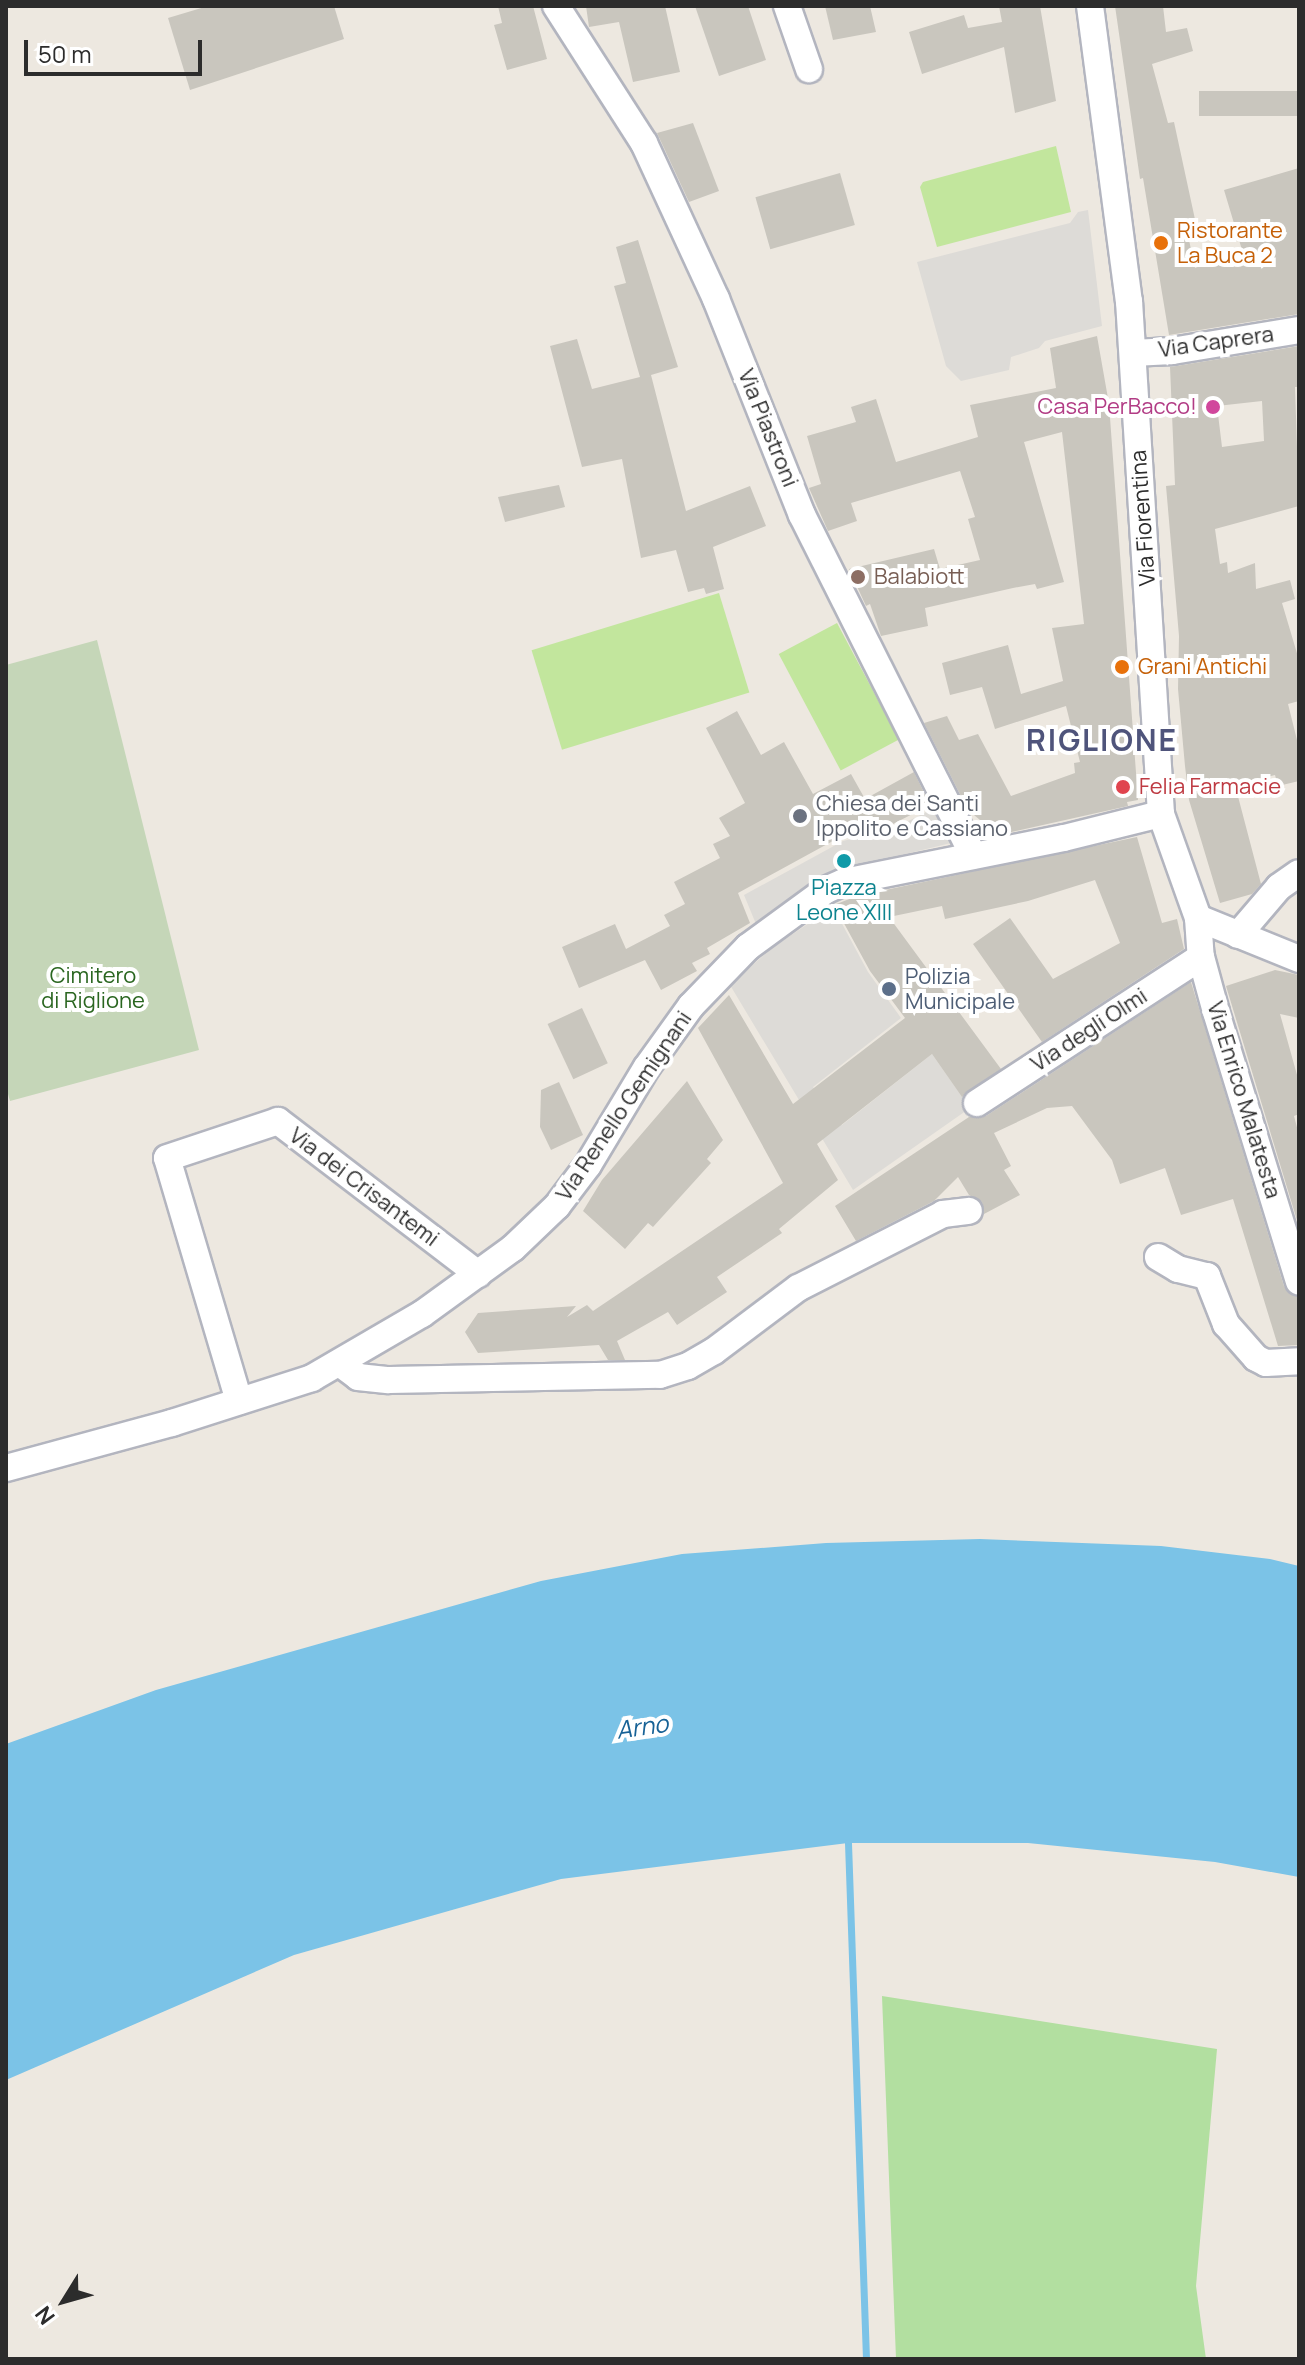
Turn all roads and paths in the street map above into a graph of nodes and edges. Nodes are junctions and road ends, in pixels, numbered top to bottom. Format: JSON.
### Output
{"nodes":[{"id":1,"x":556,"y":6,"type":"edge"},
{"id":2,"x":787,"y":6,"type":"edge"},
{"id":3,"x":1090,"y":6,"type":"edge"},
{"id":4,"x":809,"y":69,"type":"dead end"},
{"id":5,"x":1299,"y":330,"type":"edge"},
{"id":6,"x":1133,"y":353,"type":"junction"},
{"id":7,"x":1161,"y":814,"type":"junction"},
{"id":8,"x":973,"y":855,"type":"junction"},
{"id":9,"x":1299,"y":873,"type":"edge"},
{"id":10,"x":1198,"y":918,"type":"junction"},
{"id":11,"x":1238,"y":935,"type":"junction"},
{"id":12,"x":1201,"y":957,"type":"junction"},
{"id":13,"x":1299,"y":959,"type":"edge"},
{"id":14,"x":977,"y":1103,"type":"dead end"},
{"id":15,"x":969,"y":1211,"type":"dead end"},
{"id":16,"x":1158,"y":1257,"type":"dead end"},
{"id":17,"x":478,"y":1274,"type":"junction"},
{"id":18,"x":1299,"y":1281,"type":"edge"},
{"id":19,"x":1299,"y":1361,"type":"edge"},
{"id":20,"x":341,"y":1364,"type":"junction"},
{"id":21,"x":239,"y":1401,"type":"junction"},
{"id":22,"x":6,"y":1468,"type":"edge"}],
"edges":[{"from":1,"to":8,"type":"street","name":"Via Piastroni"},
{"from":2,"to":4,"type":"street"},
{"from":3,"to":6,"type":"street","name":"Via Fiorentina"},
{"from":5,"to":6,"type":"street","name":"Via Caprera"},
{"from":6,"to":7,"type":"street","name":"Via Fiorentina"},
{"from":7,"to":8,"type":"street","name":"Via Renello Gemignani"},
{"from":7,"to":10,"type":"street","name":"Via Fiorentina"},
{"from":8,"to":17,"type":"street","name":"Via Renello Gemignani"},
{"from":9,"to":11,"type":"street"},
{"from":10,"to":11,"type":"street"},
{"from":10,"to":12,"type":"street","name":"Via Enrico Malatesta"},
{"from":11,"to":13,"type":"street"},
{"from":12,"to":14,"type":"street","name":"Via degli Olmi"},
{"from":12,"to":18,"type":"street","name":"Via Enrico Malatesta"},
{"from":15,"to":20,"type":"street"},
{"from":16,"to":19,"type":"street"},
{"from":17,"to":20,"type":"street","name":"Via Renello Gemignani"},
{"from":17,"to":21,"type":"street","name":"Via dei Crisantemi"},
{"from":20,"to":21,"type":"street","name":"Via Renello Gemignani"},
{"from":21,"to":22,"type":"street","name":"Via Renello Gemignani"}]}
